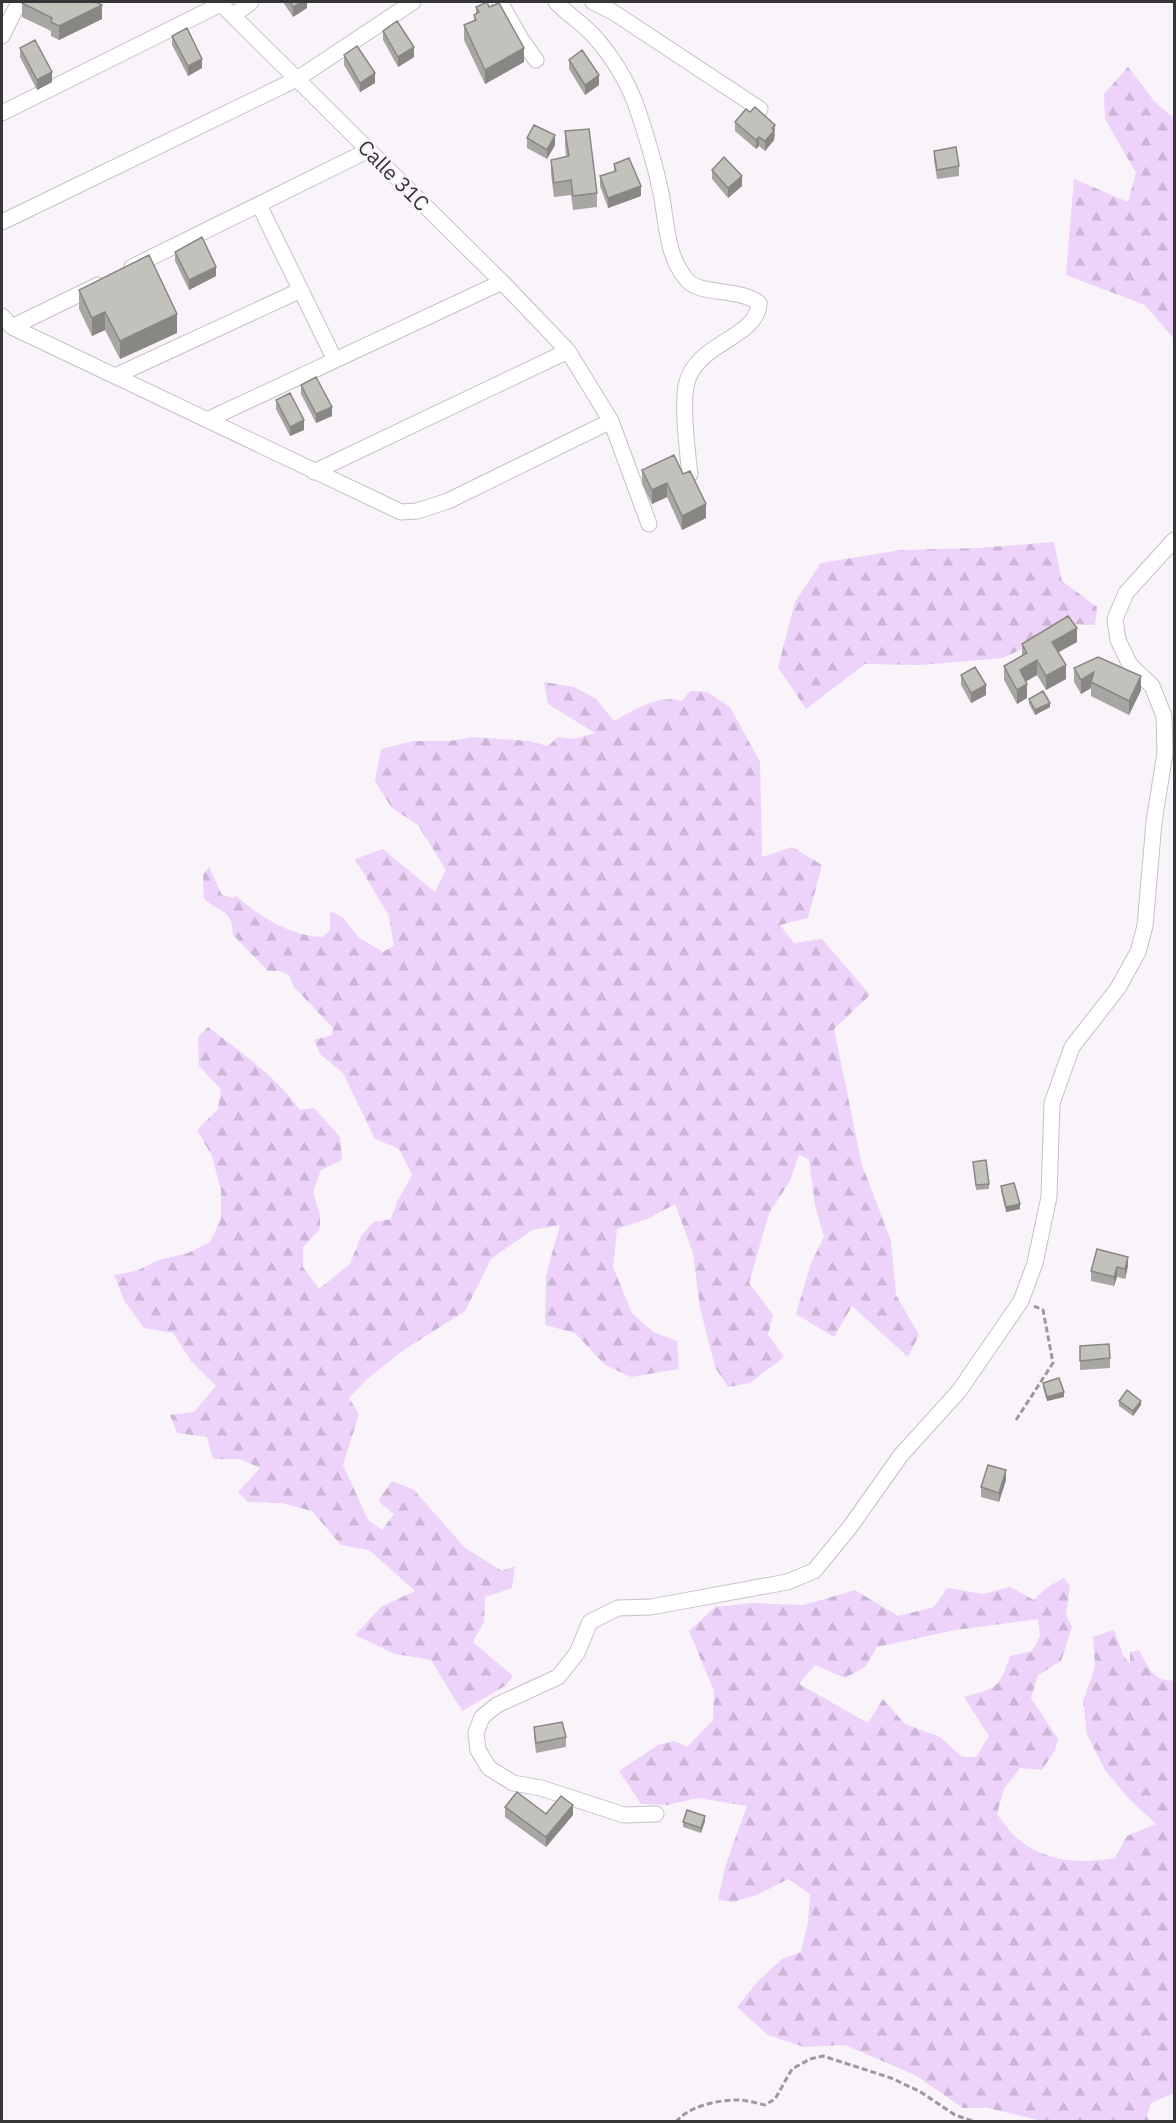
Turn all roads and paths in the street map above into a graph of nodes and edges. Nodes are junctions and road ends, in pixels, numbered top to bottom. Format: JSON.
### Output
{"nodes":[{"id":1,"x":19,"y":2,"type":"edge"},
{"id":2,"x":220,"y":2,"type":"edge"},
{"id":3,"x":251,"y":2,"type":"edge"},
{"id":4,"x":414,"y":2,"type":"edge"},
{"id":5,"x":500,"y":2,"type":"edge"},
{"id":6,"x":556,"y":2,"type":"edge"},
{"id":7,"x":593,"y":2,"type":"edge"},
{"id":8,"x":233,"y":16,"type":"junction"},
{"id":9,"x":2,"y":36,"type":"edge"},
{"id":10,"x":536,"y":60,"type":"dead end"},
{"id":11,"x":297,"y":79,"type":"junction"},
{"id":12,"x":760,"y":109,"type":"edge"},
{"id":13,"x":2,"y":113,"type":"edge"},
{"id":14,"x":369,"y":150,"type":"junction"},
{"id":15,"x":259,"y":205,"type":"junction"},
{"id":16,"x":2,"y":222,"type":"edge"},
{"id":17,"x":502,"y":282,"type":"junction"},
{"id":18,"x":301,"y":290,"type":"junction"},
{"id":19,"x":7,"y":321,"type":"edge"},
{"id":20,"x":568,"y":351,"type":"junction"},
{"id":21,"x":335,"y":360,"type":"junction"},
{"id":22,"x":115,"y":376,"type":"junction"},
{"id":23,"x":207,"y":420,"type":"junction"},
{"id":24,"x":611,"y":421,"type":"junction"},
{"id":25,"x":314,"y":472,"type":"junction"},
{"id":26,"x":690,"y":474,"type":"edge"},
{"id":27,"x":648,"y":524,"type":"dead end"},
{"id":28,"x":1174,"y":540,"type":"edge"},
{"id":29,"x":1021,"y":1301,"type":"junction"},
{"id":30,"x":1016,"y":1420,"type":"dead end"},
{"id":31,"x":656,"y":1814,"type":"dead end"},
{"id":32,"x":676,"y":2121,"type":"edge"},
{"id":33,"x":975,"y":2121,"type":"edge"}],
"edges":[{"from":1,"to":9,"type":"street"},
{"from":2,"to":8,"type":"street","name":"Calle 31C"},
{"from":2,"to":13,"type":"street"},
{"from":3,"to":8,"type":"street"},
{"from":4,"to":11,"type":"street"},
{"from":5,"to":10,"type":"street"},
{"from":6,"to":26,"type":"street"},
{"from":7,"to":12,"type":"street"},
{"from":8,"to":11,"type":"street","name":"Calle 31C"},
{"from":11,"to":14,"type":"street","name":"Calle 31C"},
{"from":11,"to":16,"type":"street"},
{"from":14,"to":15,"type":"street"},
{"from":14,"to":17,"type":"street","name":"Calle 31C"},
{"from":15,"to":18,"type":"street"},
{"from":15,"to":19,"type":"street"},
{"from":17,"to":20,"type":"street","name":"Calle 31C"},
{"from":17,"to":21,"type":"street"},
{"from":18,"to":21,"type":"street"},
{"from":18,"to":22,"type":"street"},
{"from":19,"to":22,"type":"street"},
{"from":20,"to":24,"type":"street","name":"Calle 31C"},
{"from":20,"to":25,"type":"street"},
{"from":21,"to":23,"type":"street"},
{"from":22,"to":23,"type":"street"},
{"from":23,"to":25,"type":"street"},
{"from":24,"to":25,"type":"street"},
{"from":24,"to":27,"type":"street","name":"Calle 31C"},
{"from":28,"to":29,"type":"street"},
{"from":29,"to":30,"type":"path"},
{"from":29,"to":31,"type":"street"},
{"from":32,"to":33,"type":"path"}]}
